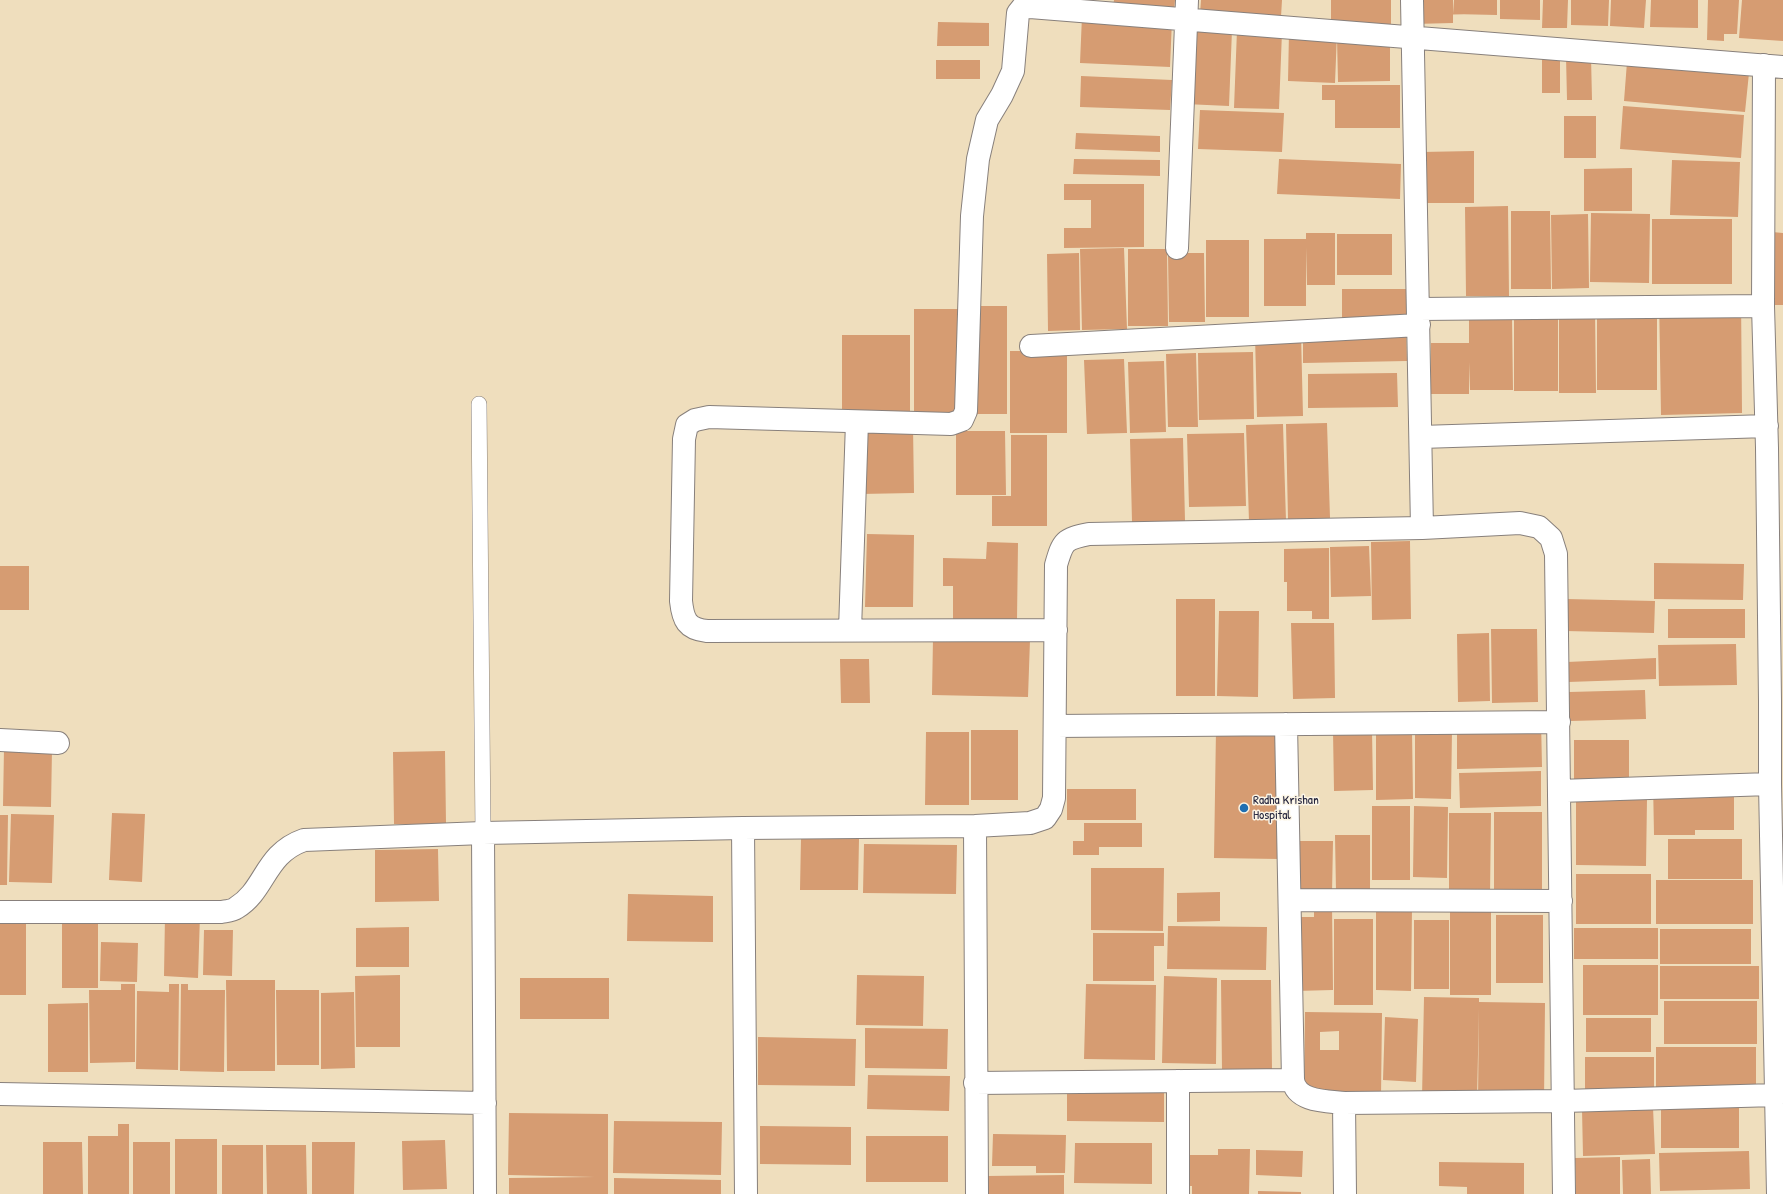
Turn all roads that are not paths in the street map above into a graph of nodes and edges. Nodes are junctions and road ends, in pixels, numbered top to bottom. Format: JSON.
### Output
{"nodes":[{"id":1,"x":1412,"y":0,"type":"edge"},
{"id":2,"x":1186,"y":9,"type":"edge"},
{"id":3,"x":1412,"y":39,"type":"junction"},
{"id":4,"x":1774,"y":66,"type":"edge"},
{"id":5,"x":1177,"y":248,"type":"dead end"},
{"id":6,"x":1763,"y":306,"type":"junction"},
{"id":7,"x":1419,"y":317,"type":"junction"},
{"id":8,"x":1031,"y":346,"type":"dead end"},
{"id":9,"x":479,"y":404,"type":"dead end"},
{"id":10,"x":857,"y":422,"type":"junction"},
{"id":11,"x":1767,"y":426,"type":"junction"},
{"id":12,"x":1421,"y":437,"type":"junction"},
{"id":13,"x":1775,"y":449,"type":"edge"},
{"id":14,"x":1422,"y":528,"type":"junction"},
{"id":15,"x":850,"y":630,"type":"junction"},
{"id":16,"x":1056,"y":630,"type":"junction"},
{"id":17,"x":1777,"y":701,"type":"edge"},
{"id":18,"x":1558,"y":722,"type":"junction"},
{"id":19,"x":1286,"y":724,"type":"junction"},
{"id":20,"x":1055,"y":726,"type":"junction"},
{"id":21,"x":0,"y":740,"type":"edge"},
{"id":22,"x":58,"y":743,"type":"dead end"},
{"id":23,"x":1770,"y":784,"type":"junction"},
{"id":24,"x":1559,"y":791,"type":"junction"},
{"id":25,"x":975,"y":826,"type":"junction"},
{"id":26,"x":743,"y":828,"type":"junction"},
{"id":27,"x":483,"y":833,"type":"junction"},
{"id":28,"x":1290,"y":900,"type":"junction"},
{"id":29,"x":1561,"y":901,"type":"junction"},
{"id":30,"x":0,"y":912,"type":"edge"},
{"id":31,"x":1293,"y":1080,"type":"junction"},
{"id":32,"x":1178,"y":1081,"type":"junction"},
{"id":33,"x":975,"y":1083,"type":"junction"},
{"id":34,"x":0,"y":1094,"type":"edge"},
{"id":35,"x":1776,"y":1095,"type":"junction"},
{"id":36,"x":1563,"y":1101,"type":"junction"},
{"id":37,"x":485,"y":1103,"type":"junction"},
{"id":38,"x":1344,"y":1103,"type":"junction"},
{"id":39,"x":485,"y":1194,"type":"edge"},
{"id":40,"x":746,"y":1194,"type":"edge"},
{"id":41,"x":977,"y":1194,"type":"edge"},
{"id":42,"x":1178,"y":1194,"type":"edge"},
{"id":43,"x":1345,"y":1194,"type":"edge"},
{"id":44,"x":1564,"y":1194,"type":"edge"},
{"id":45,"x":1778,"y":1194,"type":"edge"}],
"edges":[{"from":1,"to":3,"type":"street"},
{"from":2,"to":3,"type":"street"},
{"from":2,"to":5,"type":"street"},
{"from":2,"to":10,"type":"street"},
{"from":3,"to":4,"type":"street"},
{"from":3,"to":7,"type":"street"},
{"from":4,"to":6,"type":"street"},
{"from":6,"to":7,"type":"street"},
{"from":6,"to":11,"type":"street"},
{"from":7,"to":8,"type":"street"},
{"from":7,"to":12,"type":"street"},
{"from":9,"to":27,"type":"lane"},
{"from":10,"to":15,"type":"street"},
{"from":10,"to":15,"type":"street"},
{"from":11,"to":12,"type":"street"},
{"from":11,"to":13,"type":"street"},
{"from":12,"to":14,"type":"street"},
{"from":13,"to":17,"type":"street"},
{"from":14,"to":16,"type":"street"},
{"from":14,"to":18,"type":"street"},
{"from":15,"to":16,"type":"street"},
{"from":16,"to":20,"type":"street"},
{"from":17,"to":23,"type":"street"},
{"from":18,"to":19,"type":"street"},
{"from":18,"to":24,"type":"street"},
{"from":19,"to":20,"type":"street"},
{"from":19,"to":28,"type":"street"},
{"from":20,"to":25,"type":"street"},
{"from":21,"to":22,"type":"street"},
{"from":23,"to":24,"type":"street"},
{"from":23,"to":35,"type":"street"},
{"from":24,"to":29,"type":"street"},
{"from":25,"to":26,"type":"street"},
{"from":25,"to":33,"type":"street"},
{"from":26,"to":27,"type":"street"},
{"from":26,"to":40,"type":"street"},
{"from":27,"to":30,"type":"street"},
{"from":27,"to":37,"type":"street"},
{"from":28,"to":29,"type":"street"},
{"from":28,"to":31,"type":"street"},
{"from":29,"to":36,"type":"street"},
{"from":31,"to":32,"type":"street"},
{"from":31,"to":38,"type":"street"},
{"from":32,"to":33,"type":"street"},
{"from":32,"to":42,"type":"street"},
{"from":33,"to":41,"type":"street"},
{"from":34,"to":37,"type":"street"},
{"from":35,"to":36,"type":"street"},
{"from":35,"to":45,"type":"street"},
{"from":36,"to":38,"type":"street"},
{"from":36,"to":44,"type":"street"},
{"from":37,"to":39,"type":"street"},
{"from":38,"to":43,"type":"street"}]}
